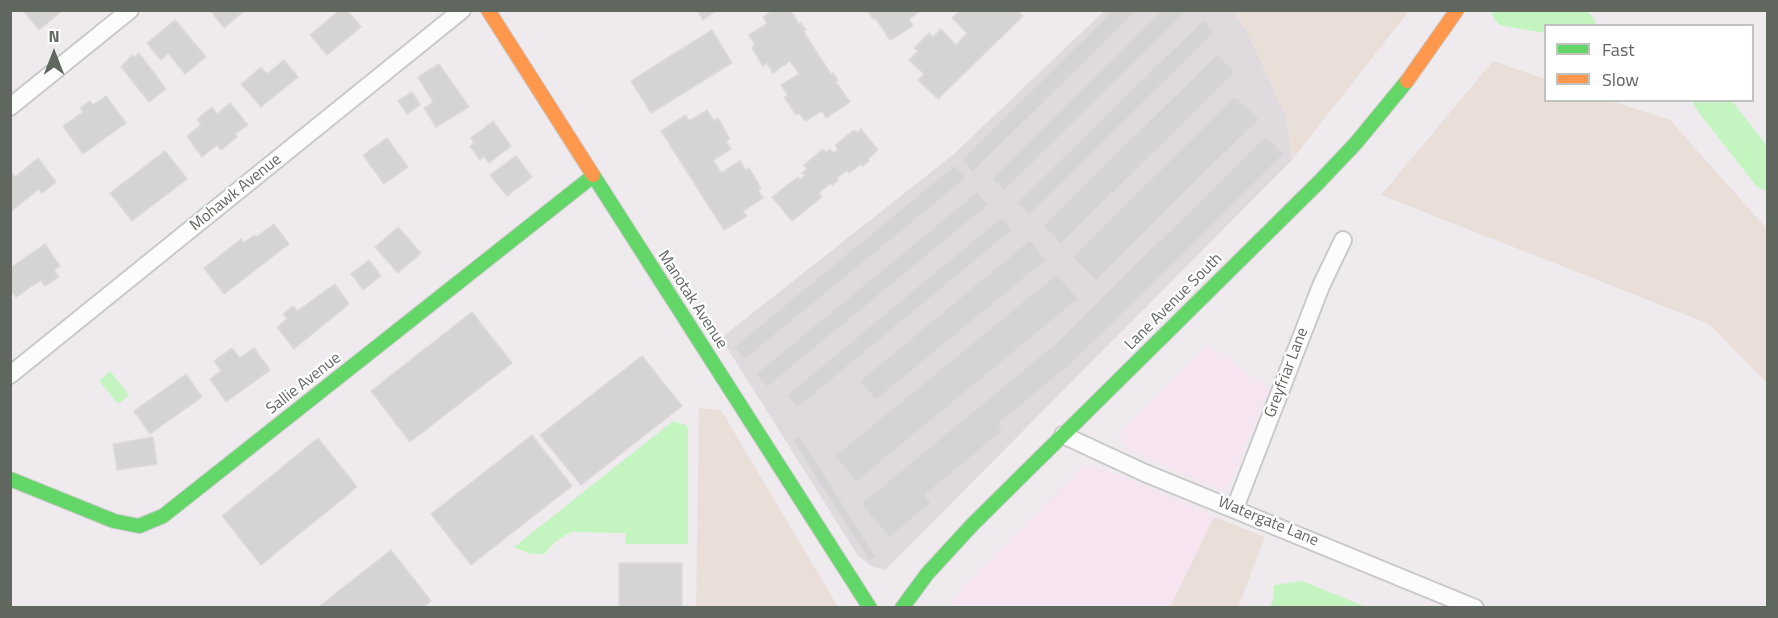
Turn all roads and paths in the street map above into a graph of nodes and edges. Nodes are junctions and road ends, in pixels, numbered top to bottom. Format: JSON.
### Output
{"nodes":[{"id":1,"x":130,"y":10,"type":"edge"},
{"id":2,"x":462,"y":10,"type":"edge"},
{"id":3,"x":488,"y":10,"type":"edge"},
{"id":4,"x":1457,"y":10,"type":"edge"},
{"id":5,"x":10,"y":107,"type":"edge"},
{"id":6,"x":593,"y":176,"type":"junction"},
{"id":7,"x":1343,"y":240,"type":"dead end"},
{"id":8,"x":10,"y":375,"type":"edge"},
{"id":9,"x":1063,"y":435,"type":"junction"},
{"id":10,"x":10,"y":479,"type":"edge"},
{"id":11,"x":1235,"y":508,"type":"junction"},
{"id":12,"x":870,"y":608,"type":"edge"},
{"id":13,"x":902,"y":608,"type":"edge"},
{"id":14,"x":1475,"y":608,"type":"edge"}],
"edges":[{"from":1,"to":5,"type":"street"},
{"from":2,"to":8,"type":"street","name":"Mohawk Avenue"},
{"from":3,"to":6,"type":"street","name":"Manotak Avenue"},
{"from":4,"to":9,"type":"street","name":"Lane Avenue South"},
{"from":6,"to":10,"type":"street","name":"Sallie Avenue"},
{"from":6,"to":12,"type":"street","name":"Manotak Avenue"},
{"from":7,"to":11,"type":"street","name":"Greyfriar Lane"},
{"from":9,"to":11,"type":"street","name":"Watergate Lane"},
{"from":9,"to":13,"type":"street","name":"Lane Avenue South"},
{"from":11,"to":14,"type":"street","name":"Watergate Lane"}]}
